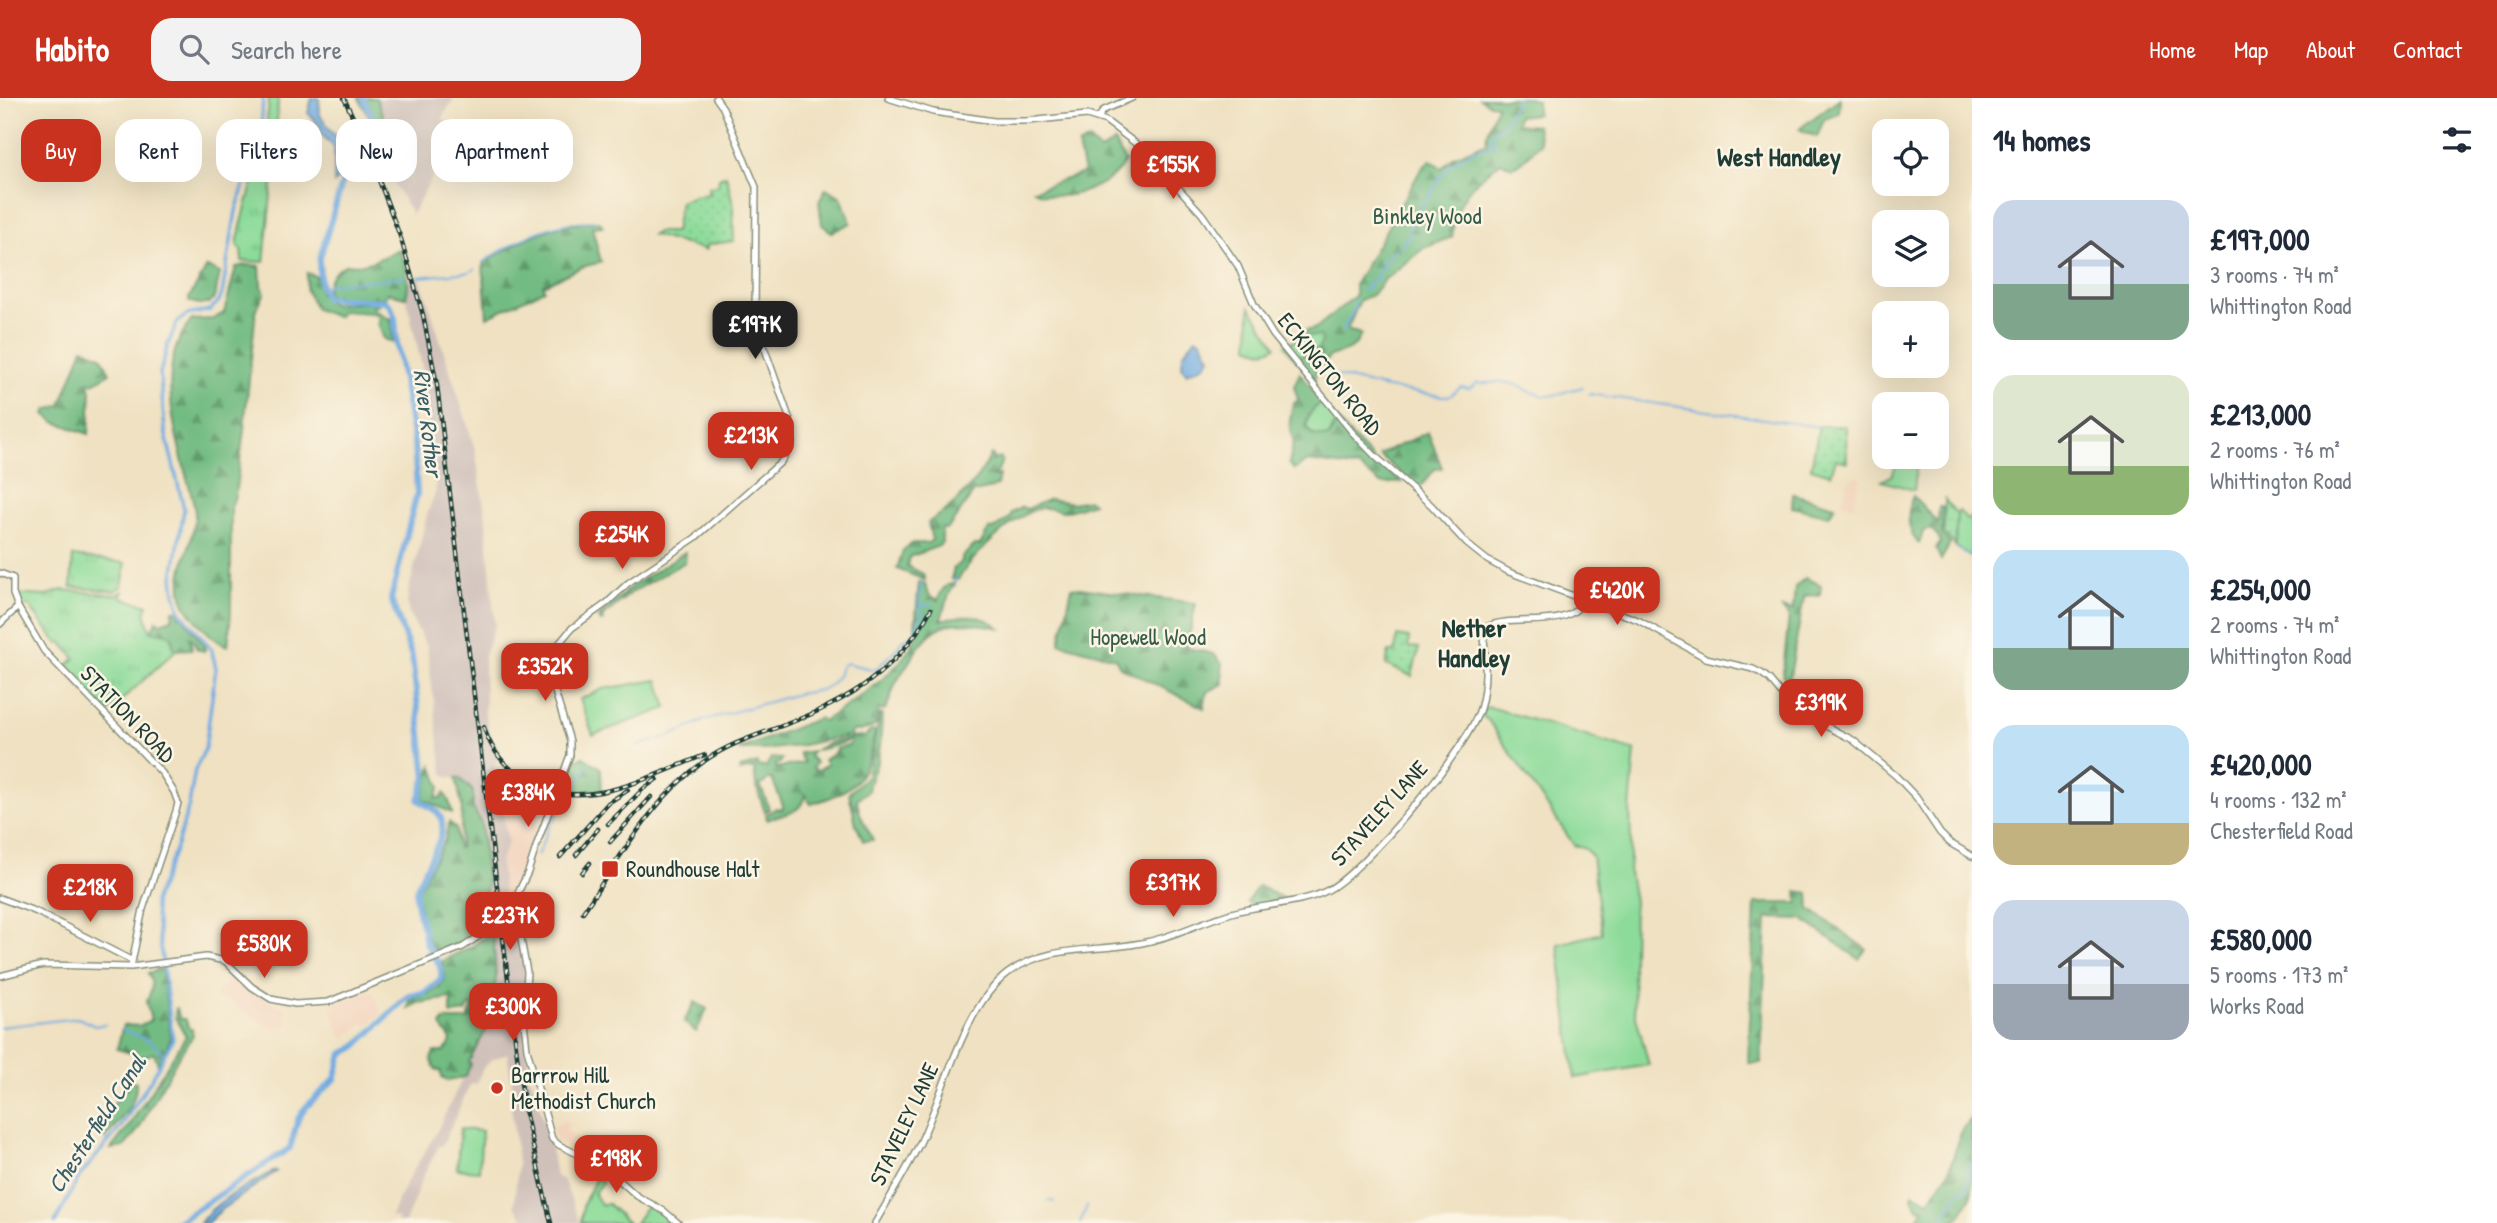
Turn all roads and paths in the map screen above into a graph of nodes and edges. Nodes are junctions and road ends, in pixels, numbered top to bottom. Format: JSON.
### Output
{"nodes":[{"id":1,"x":716,"y":98,"type":"edge"},
{"id":2,"x":888,"y":98,"type":"edge"},
{"id":3,"x":1132,"y":98,"type":"edge"},
{"id":4,"x":1098,"y":118,"type":"junction"},
{"id":5,"x":0,"y":573,"type":"edge"},
{"id":6,"x":1583,"y":601,"type":"junction"},
{"id":7,"x":18,"y":607,"type":"junction"},
{"id":8,"x":0,"y":624,"type":"edge"},
{"id":9,"x":1972,"y":856,"type":"edge"},
{"id":10,"x":0,"y":898,"type":"edge"},
{"id":11,"x":515,"y":904,"type":"junction"},
{"id":12,"x":131,"y":963,"type":"junction"},
{"id":13,"x":0,"y":976,"type":"edge"},
{"id":14,"x":678,"y":1223,"type":"edge"},
{"id":15,"x":875,"y":1223,"type":"edge"}],
"edges":[{"from":1,"to":11,"type":"street"},
{"from":2,"to":4,"type":"street"},
{"from":3,"to":4,"type":"street"},
{"from":4,"to":6,"type":"street","name":"ECKINGTON ROAD"},
{"from":5,"to":7,"type":"street","name":"STATION ROAD"},
{"from":6,"to":9,"type":"street","name":"ECKINGTON ROAD"},
{"from":6,"to":15,"type":"street","name":"STAVELEY LANE"},
{"from":7,"to":8,"type":"street"},
{"from":7,"to":12,"type":"street","name":"STATION ROAD"},
{"from":10,"to":12,"type":"street"},
{"from":11,"to":12,"type":"street"},
{"from":11,"to":14,"type":"street"},
{"from":12,"to":13,"type":"street"}]}
